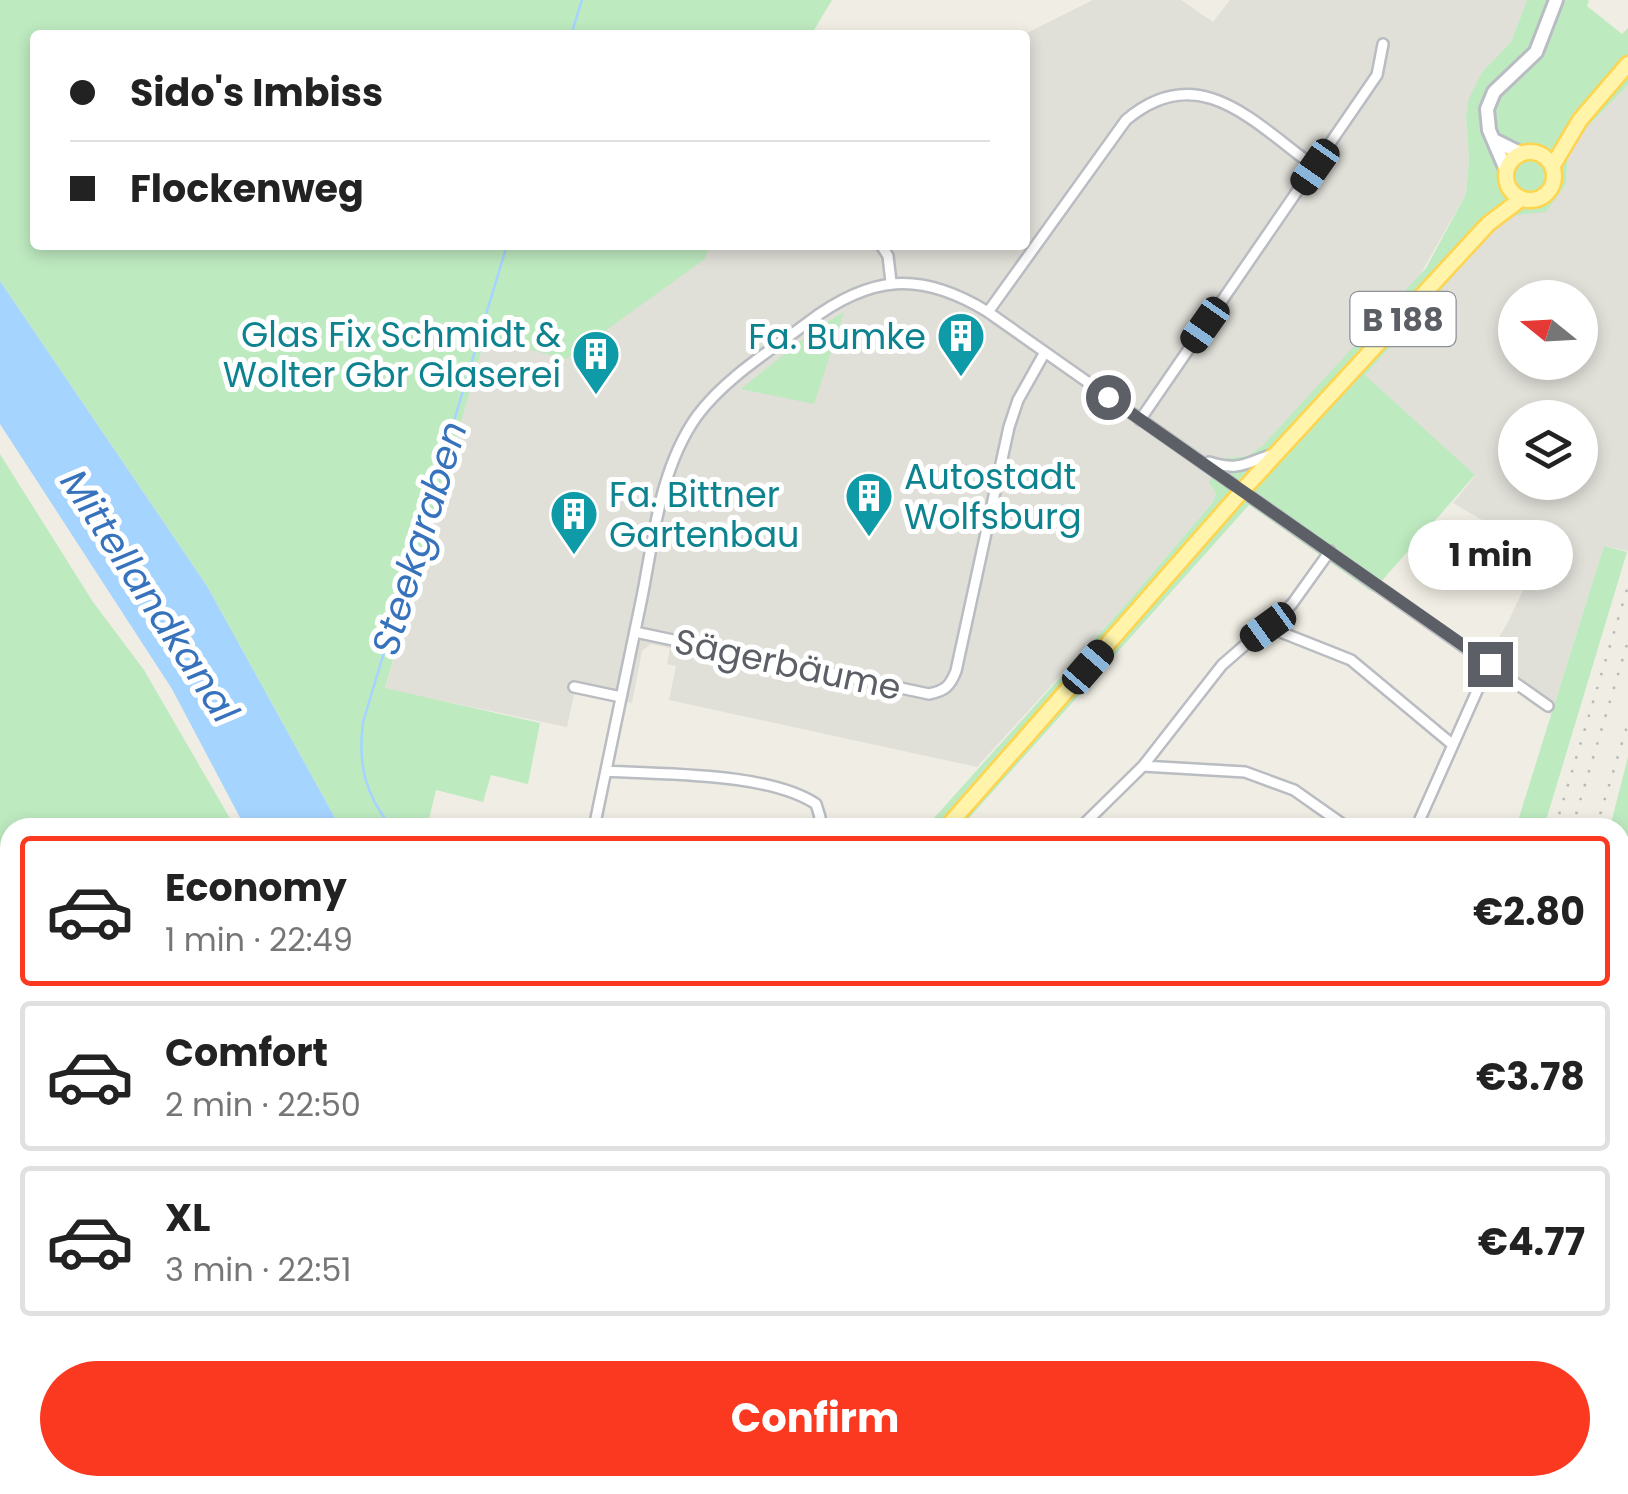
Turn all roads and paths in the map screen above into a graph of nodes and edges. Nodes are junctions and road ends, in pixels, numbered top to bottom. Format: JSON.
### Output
{"nodes":[{"id":1,"x":1556,"y":0,"type":"edge"},
{"id":2,"x":1383,"y":44,"type":"dead end"},
{"id":3,"x":1628,"y":64,"type":"edge"},
{"id":4,"x":1580,"y":120,"type":"junction"},
{"id":5,"x":1492,"y":139,"type":"junction"},
{"id":6,"x":1522,"y":154,"type":"junction"},
{"id":7,"x":1538,"y":154,"type":"junction"},
{"id":8,"x":1315,"y":167,"type":"junction"},
{"id":9,"x":1552,"y":168,"type":"junction"},
{"id":10,"x":1507,"y":177,"type":"junction"},
{"id":11,"x":1522,"y":198,"type":"junction"},
{"id":12,"x":1488,"y":224,"type":"junction"},
{"id":13,"x":884,"y":250,"type":"edge"},
{"id":14,"x":891,"y":282,"type":"junction"},
{"id":15,"x":988,"y":312,"type":"junction"},
{"id":16,"x":1044,"y":352,"type":"junction"},
{"id":17,"x":1140,"y":420,"type":"junction"},
{"id":18,"x":1277,"y":453,"type":"junction"},
{"id":19,"x":1202,"y":460,"type":"junction"},
{"id":20,"x":1242,"y":492,"type":"junction"},
{"id":21,"x":1330,"y":552,"type":"junction"},
{"id":22,"x":1268,"y":627,"type":"junction"},
{"id":23,"x":634,"y":632,"type":"junction"},
{"id":24,"x":1490,"y":664,"type":"junction"},
{"id":25,"x":574,"y":686,"type":"dead end"},
{"id":26,"x":621,"y":697,"type":"junction"},
{"id":27,"x":1548,"y":706,"type":"dead end"},
{"id":28,"x":1452,"y":746,"type":"junction"},
{"id":29,"x":1143,"y":766,"type":"junction"},
{"id":30,"x":606,"y":771,"type":"junction"},
{"id":31,"x":596,"y":818,"type":"edge"},
{"id":32,"x":818,"y":818,"type":"edge"},
{"id":33,"x":955,"y":818,"type":"edge"},
{"id":34,"x":1090,"y":818,"type":"edge"},
{"id":35,"x":1334,"y":818,"type":"edge"},
{"id":36,"x":1420,"y":818,"type":"edge"}],
"edges":[{"from":1,"to":5,"type":"main road"},
{"from":2,"to":8,"type":"street"},
{"from":3,"to":4,"type":"main road"},
{"from":4,"to":7,"type":"main road"},
{"from":4,"to":9,"type":"main road"},
{"from":5,"to":6,"type":"main road"},
{"from":5,"to":10,"type":"main road"},
{"from":6,"to":7,"type":"main road"},
{"from":6,"to":10,"type":"main road"},
{"from":7,"to":9,"type":"main road"},
{"from":8,"to":15,"type":"street"},
{"from":8,"to":17,"type":"street"},
{"from":9,"to":11,"type":"main road"},
{"from":10,"to":11,"type":"main road"},
{"from":10,"to":12,"type":"main road","number":"B 188"},
{"from":11,"to":12,"type":"main road","number":"B 188"},
{"from":12,"to":18,"type":"main road","number":"B 188"},
{"from":13,"to":14,"type":"street"},
{"from":14,"to":15,"type":"street"},
{"from":14,"to":23,"type":"street"},
{"from":15,"to":16,"type":"street"},
{"from":16,"to":17,"type":"street"},
{"from":16,"to":23,"type":"street","name":"Sägerbäume"},
{"from":17,"to":19,"type":"street"},
{"from":18,"to":19,"type":"street"},
{"from":18,"to":20,"type":"main road","number":"B 188"},
{"from":19,"to":20,"type":"street"},
{"from":20,"to":21,"type":"street"},
{"from":20,"to":33,"type":"main road","number":"B 188"},
{"from":21,"to":22,"type":"street"},
{"from":21,"to":24,"type":"street"},
{"from":22,"to":28,"type":"street"},
{"from":22,"to":29,"type":"street"},
{"from":23,"to":26,"type":"street"},
{"from":24,"to":27,"type":"street"},
{"from":24,"to":28,"type":"street"},
{"from":25,"to":26,"type":"street"},
{"from":26,"to":30,"type":"street"},
{"from":28,"to":36,"type":"street"},
{"from":29,"to":34,"type":"street"},
{"from":29,"to":35,"type":"street"},
{"from":30,"to":31,"type":"street"},
{"from":30,"to":32,"type":"street"}]}
